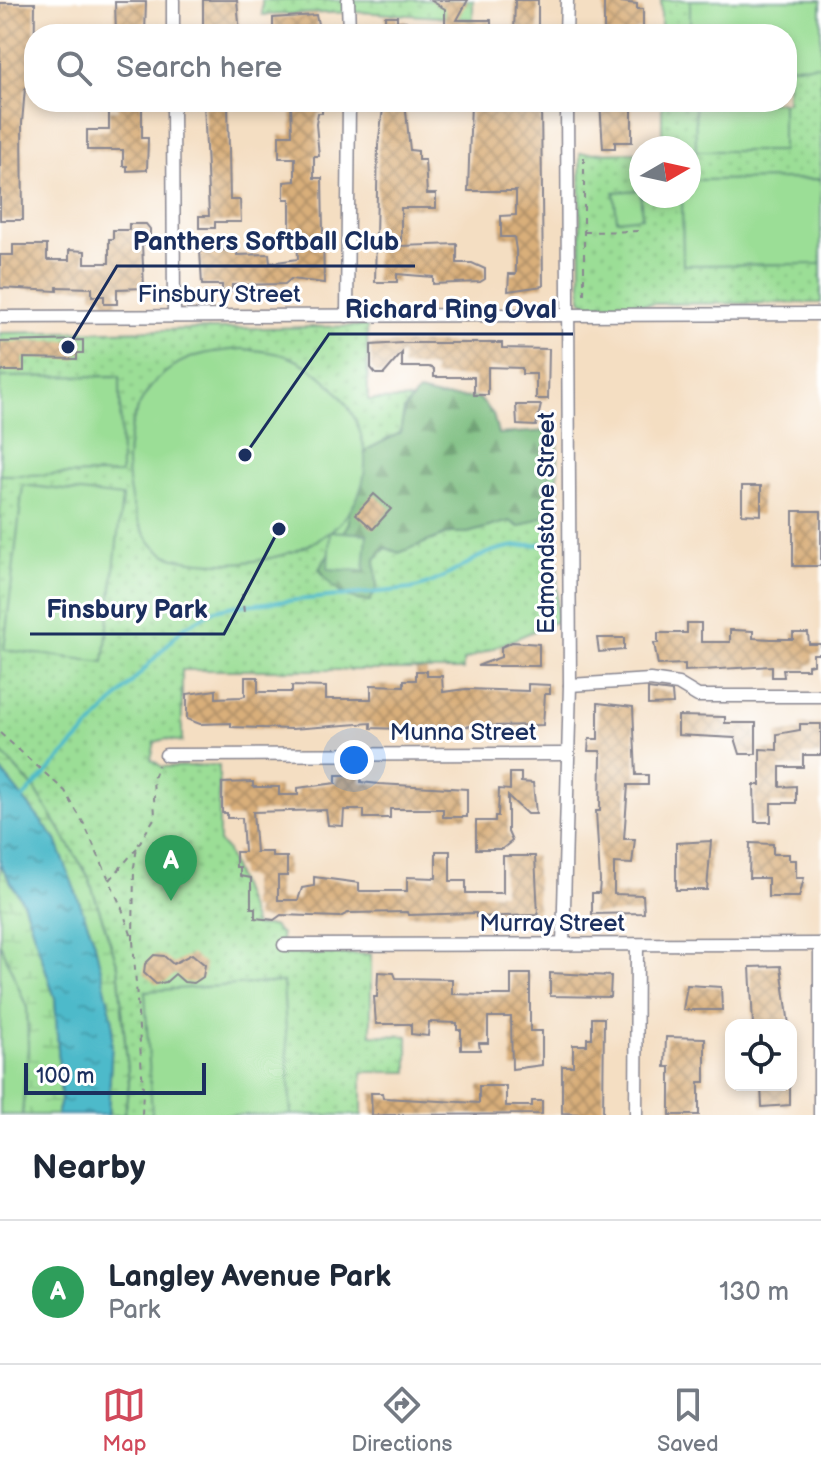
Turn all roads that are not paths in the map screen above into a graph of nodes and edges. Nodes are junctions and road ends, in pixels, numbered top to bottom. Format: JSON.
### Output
{"nodes":[{"id":1,"x":173,"y":0,"type":"edge"},
{"id":2,"x":348,"y":0,"type":"edge"},
{"id":3,"x":567,"y":0,"type":"edge"},
{"id":4,"x":173,"y":24,"type":"edge"},
{"id":5,"x":349,"y":24,"type":"edge"},
{"id":6,"x":566,"y":24,"type":"edge"},
{"id":7,"x":173,"y":112,"type":"edge"},
{"id":8,"x":349,"y":112,"type":"edge"},
{"id":9,"x":567,"y":112,"type":"edge"},
{"id":10,"x":569,"y":314,"type":"junction"},
{"id":11,"x":821,"y":314,"type":"edge"},
{"id":12,"x":174,"y":316,"type":"junction"},
{"id":13,"x":347,"y":316,"type":"junction"},
{"id":14,"x":0,"y":317,"type":"edge"},
{"id":15,"x":570,"y":685,"type":"junction"},
{"id":16,"x":821,"y":696,"type":"edge"},
{"id":17,"x":568,"y":754,"type":"junction"},
{"id":18,"x":166,"y":755,"type":"road end"},
{"id":19,"x":563,"y":944,"type":"junction"},
{"id":20,"x":821,"y":944,"type":"edge"},
{"id":21,"x":284,"y":945,"type":"dead end"},
{"id":22,"x":637,"y":945,"type":"junction"},
{"id":23,"x":636,"y":1115,"type":"edge"},
{"id":24,"x":820,"y":1115,"type":"edge"}],
"edges":[{"from":1,"to":4,"type":"street"},
{"from":2,"to":5,"type":"street"},
{"from":3,"to":6,"type":"street"},
{"from":7,"to":12,"type":"street"},
{"from":8,"to":13,"type":"street"},
{"from":9,"to":10,"type":"street","name":"Edmondstone Street"},
{"from":10,"to":11,"type":"street","name":"Finsbury Street"},
{"from":10,"to":13,"type":"street","name":"Finsbury Street"},
{"from":10,"to":15,"type":"street","name":"Edmondstone Street"},
{"from":12,"to":13,"type":"street","name":"Finsbury Street"},
{"from":12,"to":14,"type":"street","name":"Finsbury Street"},
{"from":15,"to":16,"type":"street"},
{"from":15,"to":17,"type":"street","name":"Edmondstone Street"},
{"from":17,"to":18,"type":"street","name":"Munna Street"},
{"from":17,"to":19,"type":"street","name":"Edmondstone Street"},
{"from":19,"to":21,"type":"street","name":"Murray Street"},
{"from":19,"to":22,"type":"street","name":"Murray Street"},
{"from":20,"to":22,"type":"street","name":"Murray Street"},
{"from":20,"to":24,"type":"street"},
{"from":22,"to":23,"type":"street"}]}
